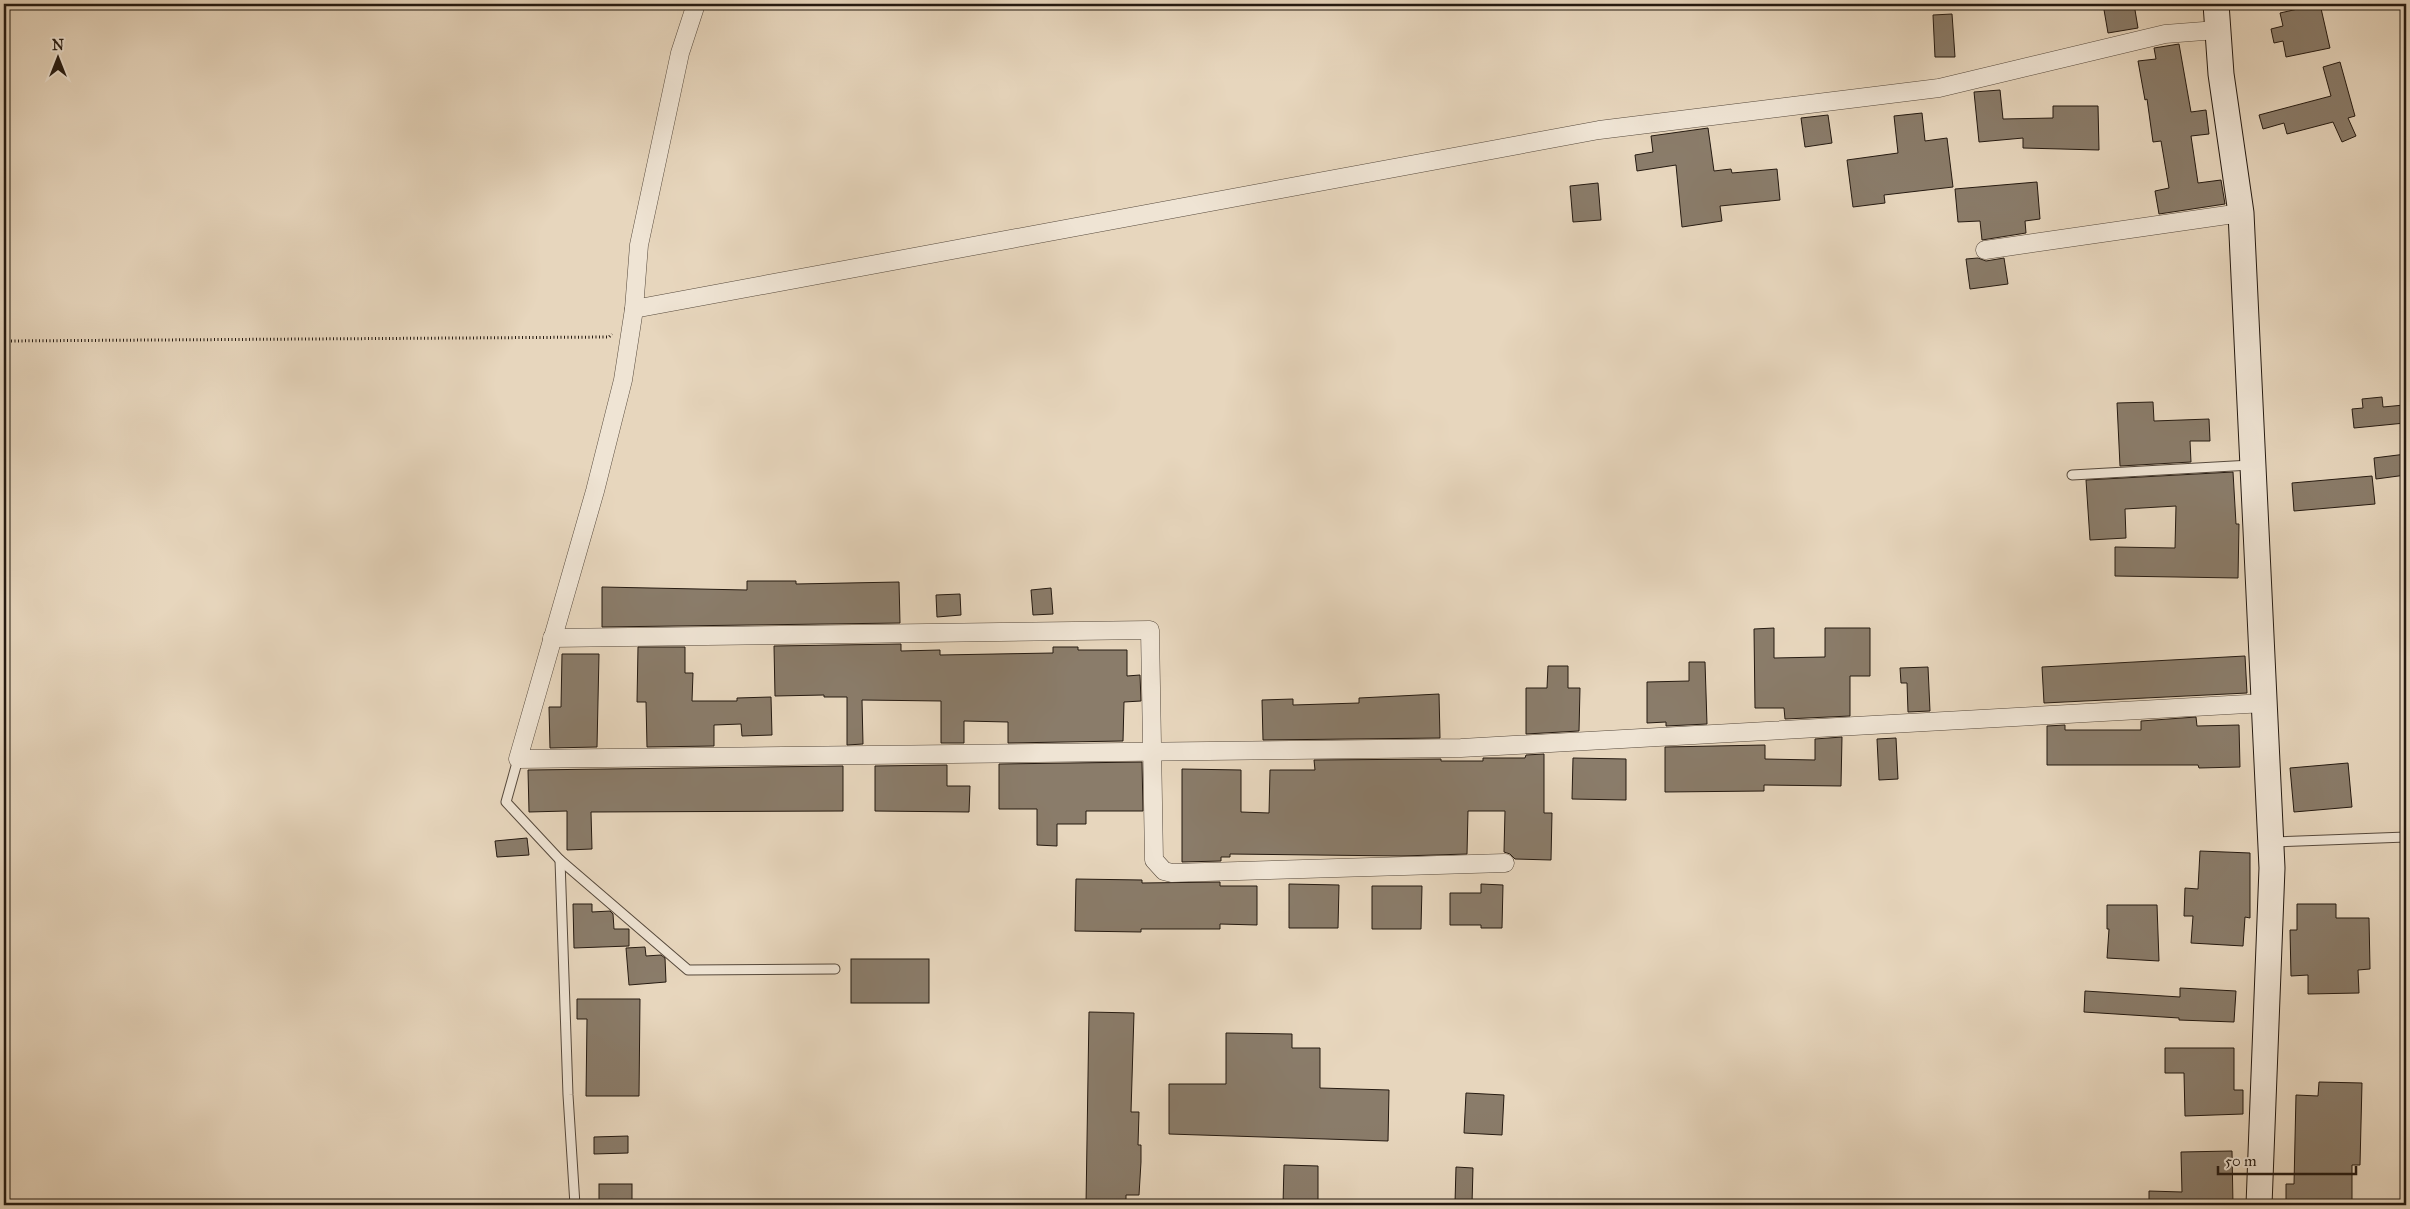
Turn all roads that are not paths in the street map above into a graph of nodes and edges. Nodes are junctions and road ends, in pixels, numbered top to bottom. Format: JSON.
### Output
{"nodes":[{"id":1,"x":696,"y":4,"type":"edge"},
{"id":2,"x":2216,"y":4,"type":"edge"},
{"id":3,"x":2216,"y":30,"type":"junction"},
{"id":4,"x":2241,"y":213,"type":"junction"},
{"id":5,"x":1985,"y":250,"type":"dead end"},
{"id":6,"x":634,"y":309,"type":"junction"},
{"id":7,"x":2252,"y":465,"type":"junction"},
{"id":8,"x":2072,"y":475,"type":"dead end"},
{"id":9,"x":552,"y":638,"type":"junction"},
{"id":10,"x":2266,"y":703,"type":"junction"},
{"id":11,"x":1153,"y":752,"type":"junction"},
{"id":12,"x":518,"y":759,"type":"junction"},
{"id":13,"x":2406,"y":837,"type":"edge"},
{"id":14,"x":2270,"y":842,"type":"junction"},
{"id":15,"x":560,"y":860,"type":"junction"},
{"id":16,"x":1505,"y":863,"type":"dead end"},
{"id":17,"x":835,"y":969,"type":"dead end"},
{"id":18,"x":575,"y":1205,"type":"edge"},
{"id":19,"x":2259,"y":1205,"type":"edge"}],
"edges":[{"from":1,"to":6,"type":"street"},
{"from":2,"to":3,"type":"street"},
{"from":3,"to":4,"type":"street"},
{"from":3,"to":6,"type":"street"},
{"from":4,"to":5,"type":"street"},
{"from":4,"to":7,"type":"street"},
{"from":6,"to":9,"type":"street"},
{"from":7,"to":8,"type":"lane"},
{"from":7,"to":10,"type":"street"},
{"from":9,"to":11,"type":"street"},
{"from":9,"to":12,"type":"street"},
{"from":10,"to":11,"type":"street"},
{"from":10,"to":14,"type":"street"},
{"from":11,"to":12,"type":"street"},
{"from":11,"to":16,"type":"street"},
{"from":12,"to":15,"type":"lane"},
{"from":13,"to":14,"type":"lane"},
{"from":14,"to":19,"type":"street"},
{"from":15,"to":17,"type":"lane"},
{"from":15,"to":18,"type":"lane"}]}
